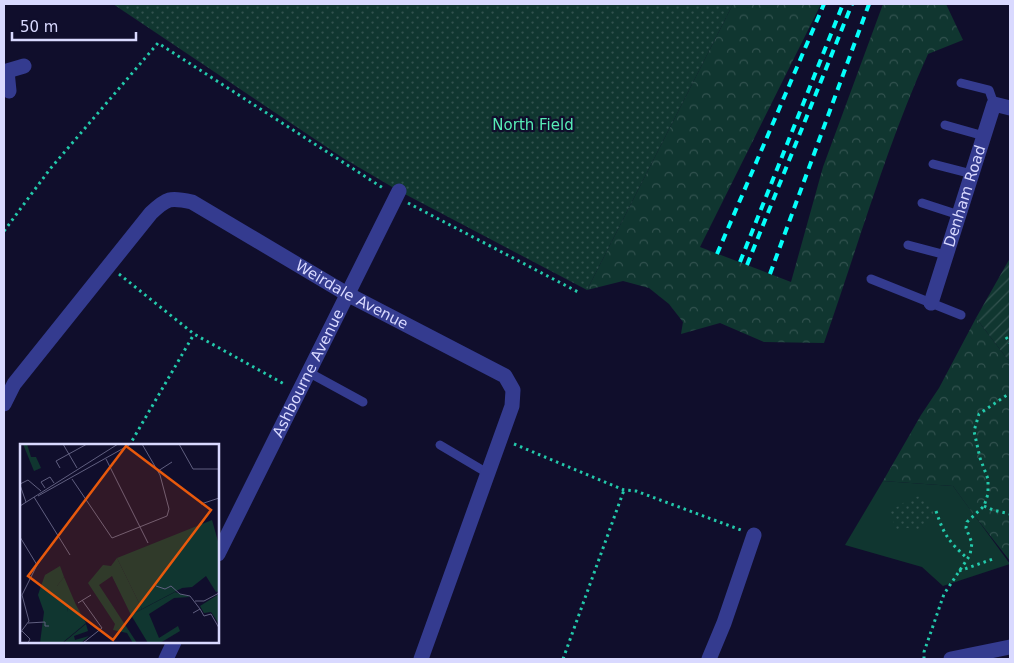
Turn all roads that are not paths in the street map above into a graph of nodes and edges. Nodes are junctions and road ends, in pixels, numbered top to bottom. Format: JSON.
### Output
{"nodes":[{"id":1,"x":24,"y":66,"type":"dead end"},
{"id":2,"x":5,"y":70,"type":"edge"},
{"id":3,"x":961,"y":83,"type":"dead end"},
{"id":4,"x":9,"y":91,"type":"dead end"},
{"id":5,"x":994,"y":104,"type":"junction"},
{"id":6,"x":1010,"y":108,"type":"edge"},
{"id":7,"x":945,"y":125,"type":"dead end"},
{"id":8,"x":984,"y":136,"type":"junction"},
{"id":9,"x":933,"y":164,"type":"dead end"},
{"id":10,"x":972,"y":174,"type":"junction"},
{"id":11,"x":398,"y":194,"type":"road end"},
{"id":12,"x":922,"y":203,"type":"dead end"},
{"id":13,"x":959,"y":215,"type":"junction"},
{"id":14,"x":908,"y":245,"type":"dead end"},
{"id":15,"x":946,"y":255,"type":"junction"},
{"id":16,"x":871,"y":279,"type":"dead end"},
{"id":17,"x":347,"y":294,"type":"junction"},
{"id":18,"x":931,"y":303,"type":"junction"},
{"id":19,"x":961,"y":315,"type":"dead end"},
{"id":20,"x":308,"y":372,"type":"junction"},
{"id":21,"x":363,"y":402,"type":"dead end"},
{"id":22,"x":4,"y":404,"type":"edge"},
{"id":23,"x":440,"y":445,"type":"dead end"},
{"id":24,"x":489,"y":474,"type":"junction"},
{"id":25,"x":754,"y":535,"type":"road end"},
{"id":26,"x":219,"y":552,"type":"edge"},
{"id":27,"x":174,"y":643,"type":"edge"},
{"id":28,"x":1010,"y":647,"type":"edge"},
{"id":29,"x":166,"y":659,"type":"edge"},
{"id":30,"x":421,"y":659,"type":"edge"},
{"id":31,"x":709,"y":659,"type":"edge"},
{"id":32,"x":951,"y":659,"type":"edge"}],
"edges":[{"from":1,"to":2,"type":"street"},
{"from":2,"to":4,"type":"street"},
{"from":3,"to":5,"type":"lane"},
{"from":5,"to":6,"type":"street"},
{"from":5,"to":8,"type":"street","name":"Denham Road"},
{"from":7,"to":8,"type":"lane"},
{"from":8,"to":10,"type":"street","name":"Denham Road"},
{"from":9,"to":10,"type":"lane"},
{"from":10,"to":13,"type":"street","name":"Denham Road"},
{"from":11,"to":17,"type":"street","name":"Ashbourne Avenue"},
{"from":12,"to":13,"type":"lane"},
{"from":13,"to":15,"type":"street","name":"Denham Road"},
{"from":14,"to":15,"type":"lane"},
{"from":15,"to":18,"type":"street","name":"Denham Road"},
{"from":16,"to":18,"type":"lane"},
{"from":17,"to":20,"type":"street","name":"Ashbourne Avenue"},
{"from":17,"to":22,"type":"street","name":"Weirdale Avenue"},
{"from":17,"to":24,"type":"street","name":"Weirdale Avenue"},
{"from":18,"to":19,"type":"lane"},
{"from":20,"to":21,"type":"lane"},
{"from":20,"to":26,"type":"street","name":"Ashbourne Avenue"},
{"from":23,"to":24,"type":"lane"},
{"from":24,"to":30,"type":"street","name":"Weirdale Avenue"},
{"from":25,"to":31,"type":"street"},
{"from":27,"to":29,"type":"street"},
{"from":28,"to":32,"type":"street"}]}
